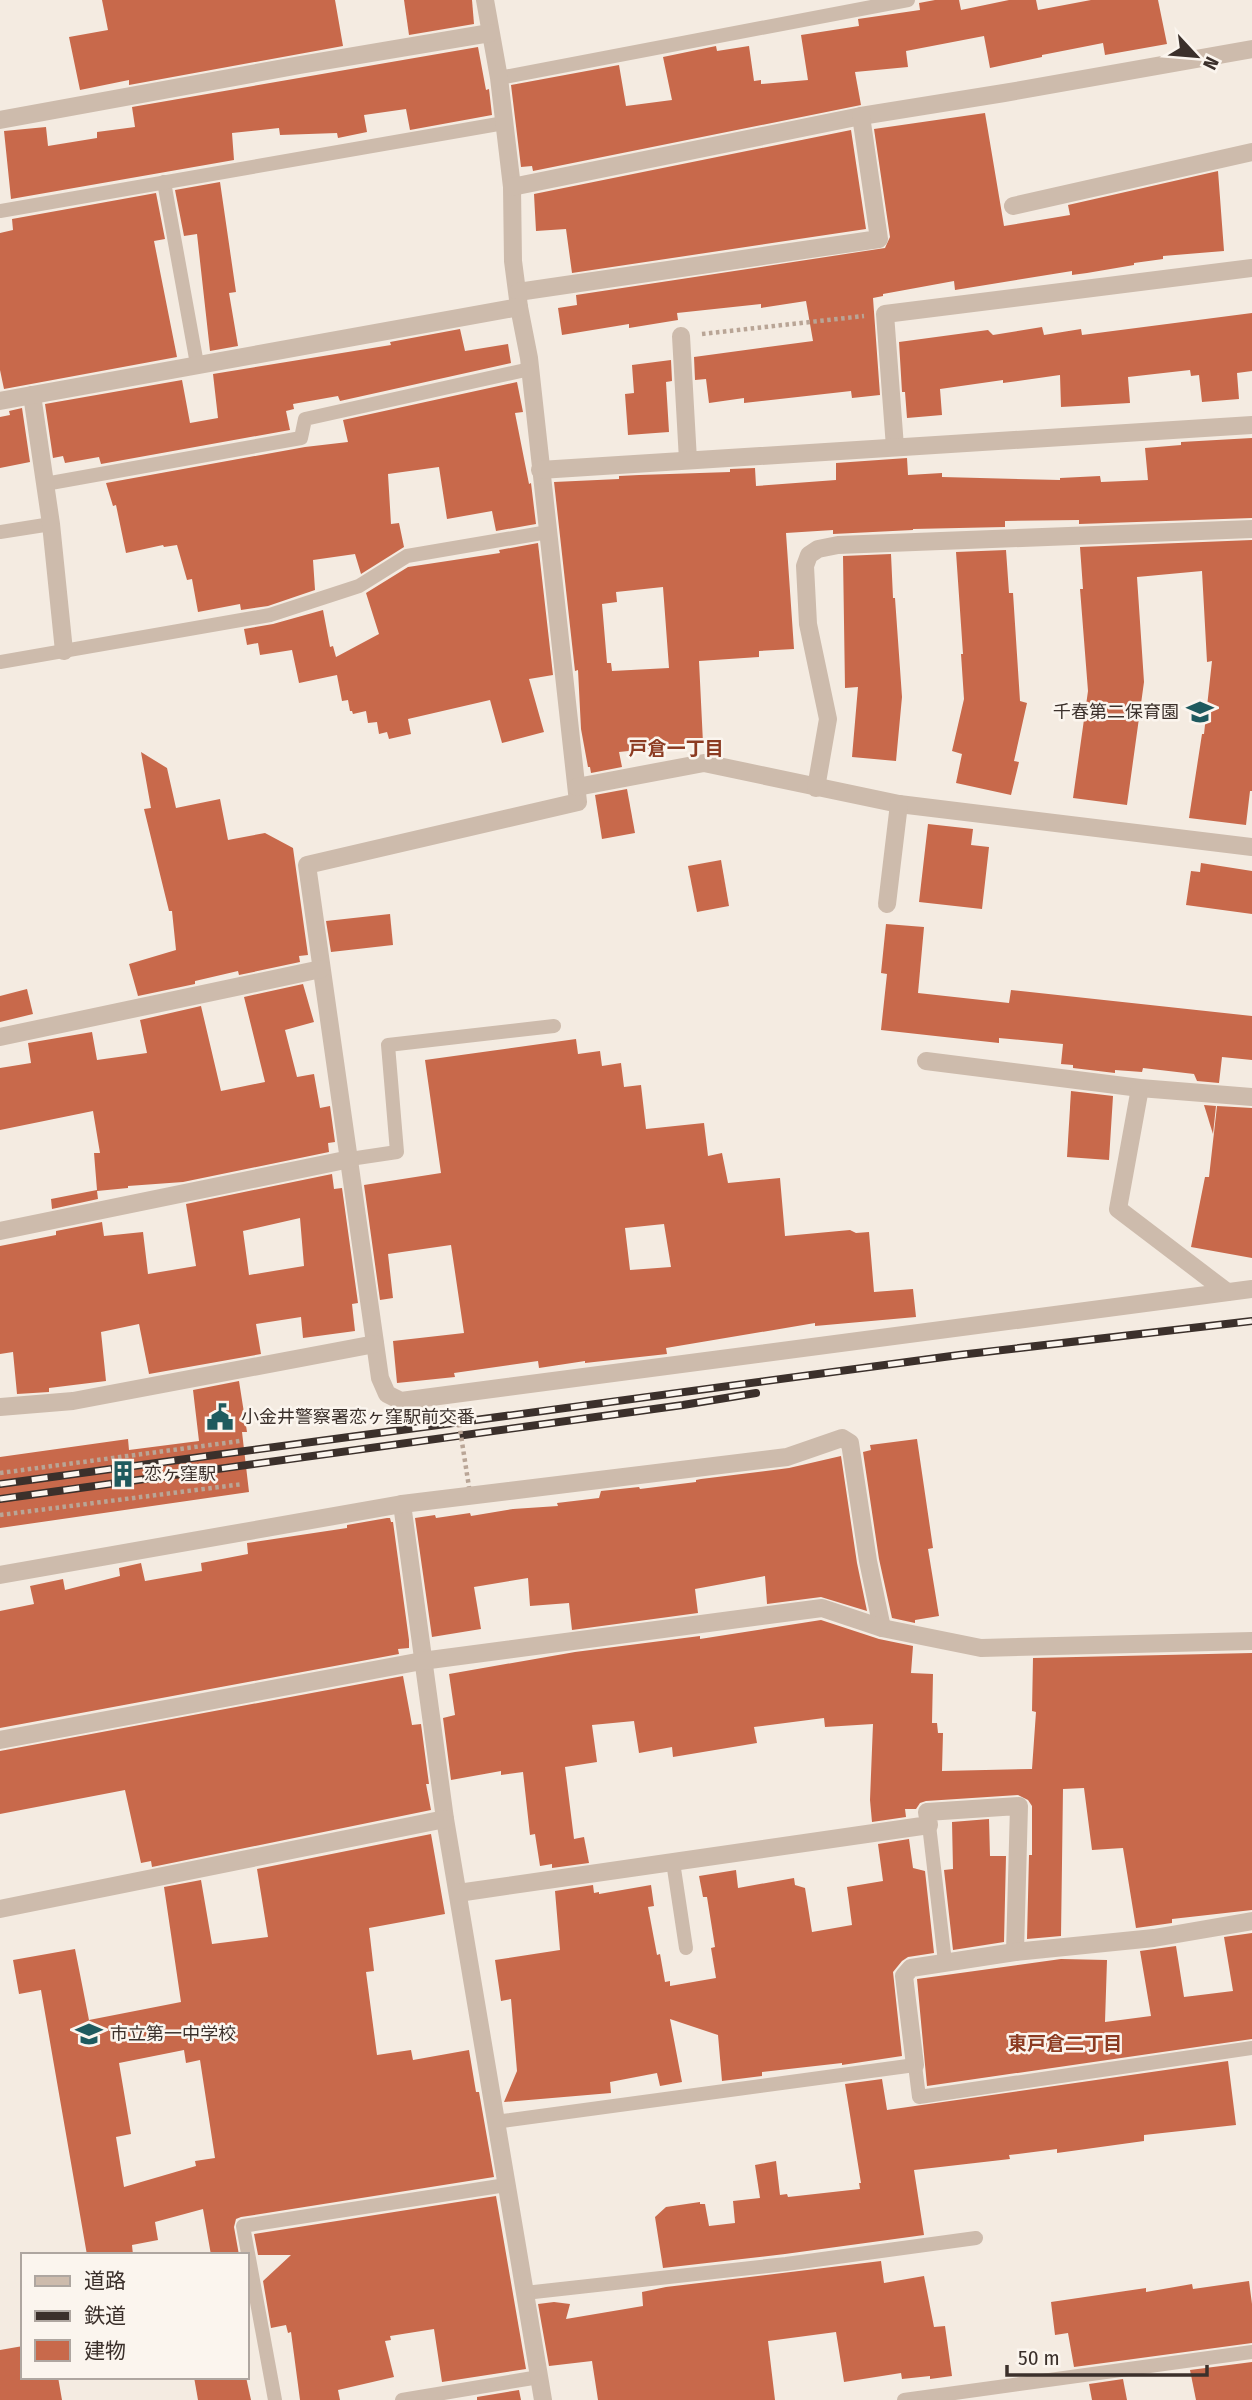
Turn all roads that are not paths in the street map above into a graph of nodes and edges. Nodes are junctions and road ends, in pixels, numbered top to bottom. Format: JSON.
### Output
{"nodes":[{"id":1,"x":485,"y":0,"type":"edge"},
{"id":2,"x":908,"y":0,"type":"edge"},
{"id":3,"x":490,"y":33,"type":"junction"},
{"id":4,"x":1252,"y":49,"type":"edge"},
{"id":5,"x":499,"y":78,"type":"junction"},
{"id":6,"x":861,"y":116,"type":"junction"},
{"id":7,"x":0,"y":120,"type":"edge"},
{"id":8,"x":504,"y":123,"type":"junction"},
{"id":9,"x":1252,"y":152,"type":"edge"},
{"id":10,"x":164,"y":182,"type":"junction"},
{"id":11,"x":512,"y":187,"type":"junction"},
{"id":12,"x":1013,"y":206,"type":"dead end"},
{"id":13,"x":0,"y":211,"type":"edge"},
{"id":14,"x":1252,"y":268,"type":"edge"},
{"id":15,"x":518,"y":300,"type":"junction"},
{"id":16,"x":681,"y":336,"type":"road end"},
{"id":17,"x":197,"y":364,"type":"junction"},
{"id":18,"x":530,"y":369,"type":"junction"},
{"id":19,"x":32,"y":395,"type":"junction"},
{"id":20,"x":0,"y":401,"type":"edge"},
{"id":21,"x":1252,"y":425,"type":"edge"},
{"id":22,"x":895,"y":447,"type":"junction"},
{"id":23,"x":688,"y":460,"type":"junction"},
{"id":24,"x":540,"y":470,"type":"junction"},
{"id":25,"x":45,"y":484,"type":"junction"},
{"id":26,"x":51,"y":524,"type":"junction"},
{"id":27,"x":1252,"y":528,"type":"edge"},
{"id":28,"x":0,"y":532,"type":"edge"},
{"id":29,"x":548,"y":533,"type":"junction"},
{"id":30,"x":64,"y":651,"type":"junction"},
{"id":31,"x":0,"y":662,"type":"edge"},
{"id":32,"x":577,"y":787,"type":"junction"},
{"id":33,"x":816,"y":788,"type":"junction"},
{"id":34,"x":899,"y":804,"type":"junction"},
{"id":35,"x":1252,"y":846,"type":"edge"},
{"id":36,"x":887,"y":904,"type":"dead end"},
{"id":37,"x":321,"y":969,"type":"junction"},
{"id":38,"x":554,"y":1026,"type":"dead end"},
{"id":39,"x":0,"y":1037,"type":"edge"},
{"id":40,"x":926,"y":1061,"type":"dead end"},
{"id":41,"x":1140,"y":1088,"type":"junction"},
{"id":42,"x":1252,"y":1097,"type":"edge"},
{"id":43,"x":350,"y":1159,"type":"junction"},
{"id":44,"x":0,"y":1231,"type":"edge"},
{"id":45,"x":1252,"y":1289,"type":"edge"},
{"id":46,"x":1227,"y":1292,"type":"junction"},
{"id":47,"x":375,"y":1345,"type":"junction"},
{"id":48,"x":0,"y":1408,"type":"edge"},
{"id":49,"x":402,"y":1504,"type":"junction"},
{"id":50,"x":0,"y":1575,"type":"edge"},
{"id":51,"x":882,"y":1628,"type":"junction"},
{"id":52,"x":1252,"y":1641,"type":"edge"},
{"id":53,"x":422,"y":1661,"type":"junction"},
{"id":54,"x":0,"y":1740,"type":"edge"},
{"id":55,"x":445,"y":1819,"type":"junction"},
{"id":56,"x":929,"y":1825,"type":"junction"},
{"id":57,"x":673,"y":1862,"type":"junction"},
{"id":58,"x":458,"y":1893,"type":"junction"},
{"id":59,"x":0,"y":1909,"type":"edge"},
{"id":60,"x":1252,"y":1921,"type":"edge"},
{"id":61,"x":686,"y":1948,"type":"dead end"},
{"id":62,"x":1015,"y":1952,"type":"junction"},
{"id":63,"x":945,"y":1962,"type":"junction"},
{"id":64,"x":1252,"y":2048,"type":"edge"},
{"id":65,"x":915,"y":2065,"type":"junction"},
{"id":66,"x":495,"y":2122,"type":"junction"},
{"id":67,"x":506,"y":2185,"type":"junction"},
{"id":68,"x":976,"y":2238,"type":"dead end"},
{"id":69,"x":248,"y":2253,"type":"edge"},
{"id":70,"x":248,"y":2253,"type":"edge"},
{"id":71,"x":525,"y":2293,"type":"junction"},
{"id":72,"x":1252,"y":2352,"type":"edge"},
{"id":73,"x":539,"y":2376,"type":"junction"},
{"id":74,"x":275,"y":2400,"type":"edge"},
{"id":75,"x":402,"y":2400,"type":"edge"},
{"id":76,"x":543,"y":2400,"type":"edge"},
{"id":77,"x":904,"y":2400,"type":"edge"}],
"edges":[{"from":1,"to":3,"type":"street"},
{"from":2,"to":5,"type":"lane"},
{"from":3,"to":5,"type":"street"},
{"from":3,"to":7,"type":"street"},
{"from":4,"to":6,"type":"street"},
{"from":5,"to":8,"type":"street"},
{"from":6,"to":11,"type":"street"},
{"from":6,"to":15,"type":"street"},
{"from":8,"to":10,"type":"lane"},
{"from":8,"to":11,"type":"street"},
{"from":9,"to":12,"type":"street"},
{"from":10,"to":13,"type":"lane"},
{"from":10,"to":17,"type":"lane"},
{"from":11,"to":15,"type":"street"},
{"from":14,"to":22,"type":"street"},
{"from":15,"to":17,"type":"street"},
{"from":15,"to":18,"type":"street"},
{"from":16,"to":23,"type":"street"},
{"from":17,"to":19,"type":"street"},
{"from":18,"to":24,"type":"street"},
{"from":18,"to":25,"type":"lane"},
{"from":19,"to":20,"type":"street"},
{"from":19,"to":25,"type":"street"},
{"from":21,"to":22,"type":"street"},
{"from":22,"to":23,"type":"street"},
{"from":23,"to":24,"type":"street"},
{"from":24,"to":29,"type":"street"},
{"from":25,"to":26,"type":"street"},
{"from":26,"to":28,"type":"lane"},
{"from":26,"to":30,"type":"street"},
{"from":27,"to":33,"type":"street"},
{"from":29,"to":30,"type":"lane"},
{"from":29,"to":32,"type":"street"},
{"from":30,"to":31,"type":"lane"},
{"from":32,"to":33,"type":"street"},
{"from":32,"to":37,"type":"street"},
{"from":33,"to":34,"type":"street"},
{"from":34,"to":35,"type":"street"},
{"from":34,"to":36,"type":"street"},
{"from":37,"to":39,"type":"street"},
{"from":37,"to":43,"type":"street"},
{"from":38,"to":43,"type":"lane"},
{"from":40,"to":41,"type":"street"},
{"from":41,"to":42,"type":"street"},
{"from":41,"to":46,"type":"street"},
{"from":43,"to":44,"type":"street"},
{"from":43,"to":47,"type":"street"},
{"from":45,"to":46,"type":"street"},
{"from":46,"to":47,"type":"street"},
{"from":47,"to":48,"type":"street"},
{"from":49,"to":50,"type":"street"},
{"from":49,"to":51,"type":"street"},
{"from":49,"to":53,"type":"street"},
{"from":51,"to":52,"type":"street"},
{"from":51,"to":53,"type":"street"},
{"from":53,"to":54,"type":"street"},
{"from":53,"to":55,"type":"street"},
{"from":55,"to":58,"type":"street"},
{"from":55,"to":59,"type":"street"},
{"from":56,"to":57,"type":"street"},
{"from":56,"to":62,"type":"street"},
{"from":56,"to":63,"type":"lane"},
{"from":57,"to":58,"type":"street"},
{"from":57,"to":61,"type":"lane"},
{"from":58,"to":66,"type":"street"},
{"from":60,"to":62,"type":"street"},
{"from":62,"to":63,"type":"street"},
{"from":63,"to":65,"type":"street"},
{"from":64,"to":65,"type":"lane"},
{"from":65,"to":66,"type":"lane"},
{"from":66,"to":67,"type":"street"},
{"from":67,"to":70,"type":"lane"},
{"from":67,"to":71,"type":"street"},
{"from":68,"to":71,"type":"lane"},
{"from":69,"to":74,"type":"lane"},
{"from":71,"to":73,"type":"street"},
{"from":72,"to":77,"type":"lane"},
{"from":73,"to":75,"type":"lane"},
{"from":73,"to":76,"type":"street"}]}
